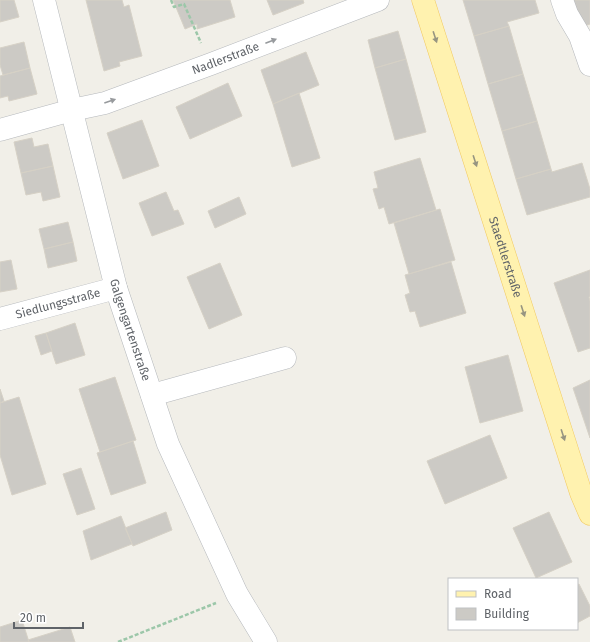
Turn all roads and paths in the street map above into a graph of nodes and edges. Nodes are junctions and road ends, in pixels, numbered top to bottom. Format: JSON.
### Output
{"nodes":[{"id":1,"x":44,"y":0,"type":"edge"},
{"id":2,"x":171,"y":0,"type":"edge"},
{"id":3,"x":378,"y":0,"type":"edge"},
{"id":4,"x":423,"y":0,"type":"edge"},
{"id":5,"x":562,"y":0,"type":"edge"},
{"id":6,"x":210,"y":64,"type":"junction"},
{"id":7,"x":590,"y":65,"type":"edge"},
{"id":8,"x":72,"y":110,"type":"junction"},
{"id":9,"x":0,"y":130,"type":"edge"},
{"id":10,"x":116,"y":288,"type":"junction"},
{"id":11,"x":0,"y":319,"type":"edge"},
{"id":12,"x":285,"y":358,"type":"dead end"},
{"id":13,"x":152,"y":395,"type":"junction"},
{"id":14,"x":590,"y":514,"type":"edge"},
{"id":15,"x":237,"y":594,"type":"junction"},
{"id":16,"x":118,"y":642,"type":"edge"},
{"id":17,"x":266,"y":642,"type":"edge"}],
"edges":[{"from":1,"to":8,"type":"street","name":"Galgengartenstraße"},
{"from":2,"to":6,"type":"path"},
{"from":6,"to":3,"type":"street","name":"Nadlerstraße","one_way":true},
{"from":4,"to":14,"type":"main road","name":"Staedtlerstraße","one_way":true},
{"from":5,"to":7,"type":"street"},
{"from":8,"to":6,"type":"street","name":"Nadlerstraße","one_way":true},
{"from":8,"to":9,"type":"street","name":"Nadlerstraße"},
{"from":8,"to":10,"type":"street","name":"Galgengartenstraße"},
{"from":10,"to":11,"type":"street","name":"Siedlungsstraße"},
{"from":10,"to":13,"type":"street","name":"Galgengartenstraße"},
{"from":12,"to":13,"type":"street"},
{"from":13,"to":15,"type":"street","name":"Galgengartenstraße"},
{"from":15,"to":16,"type":"path"},
{"from":15,"to":17,"type":"street","name":"Galgengartenstraße"}]}
